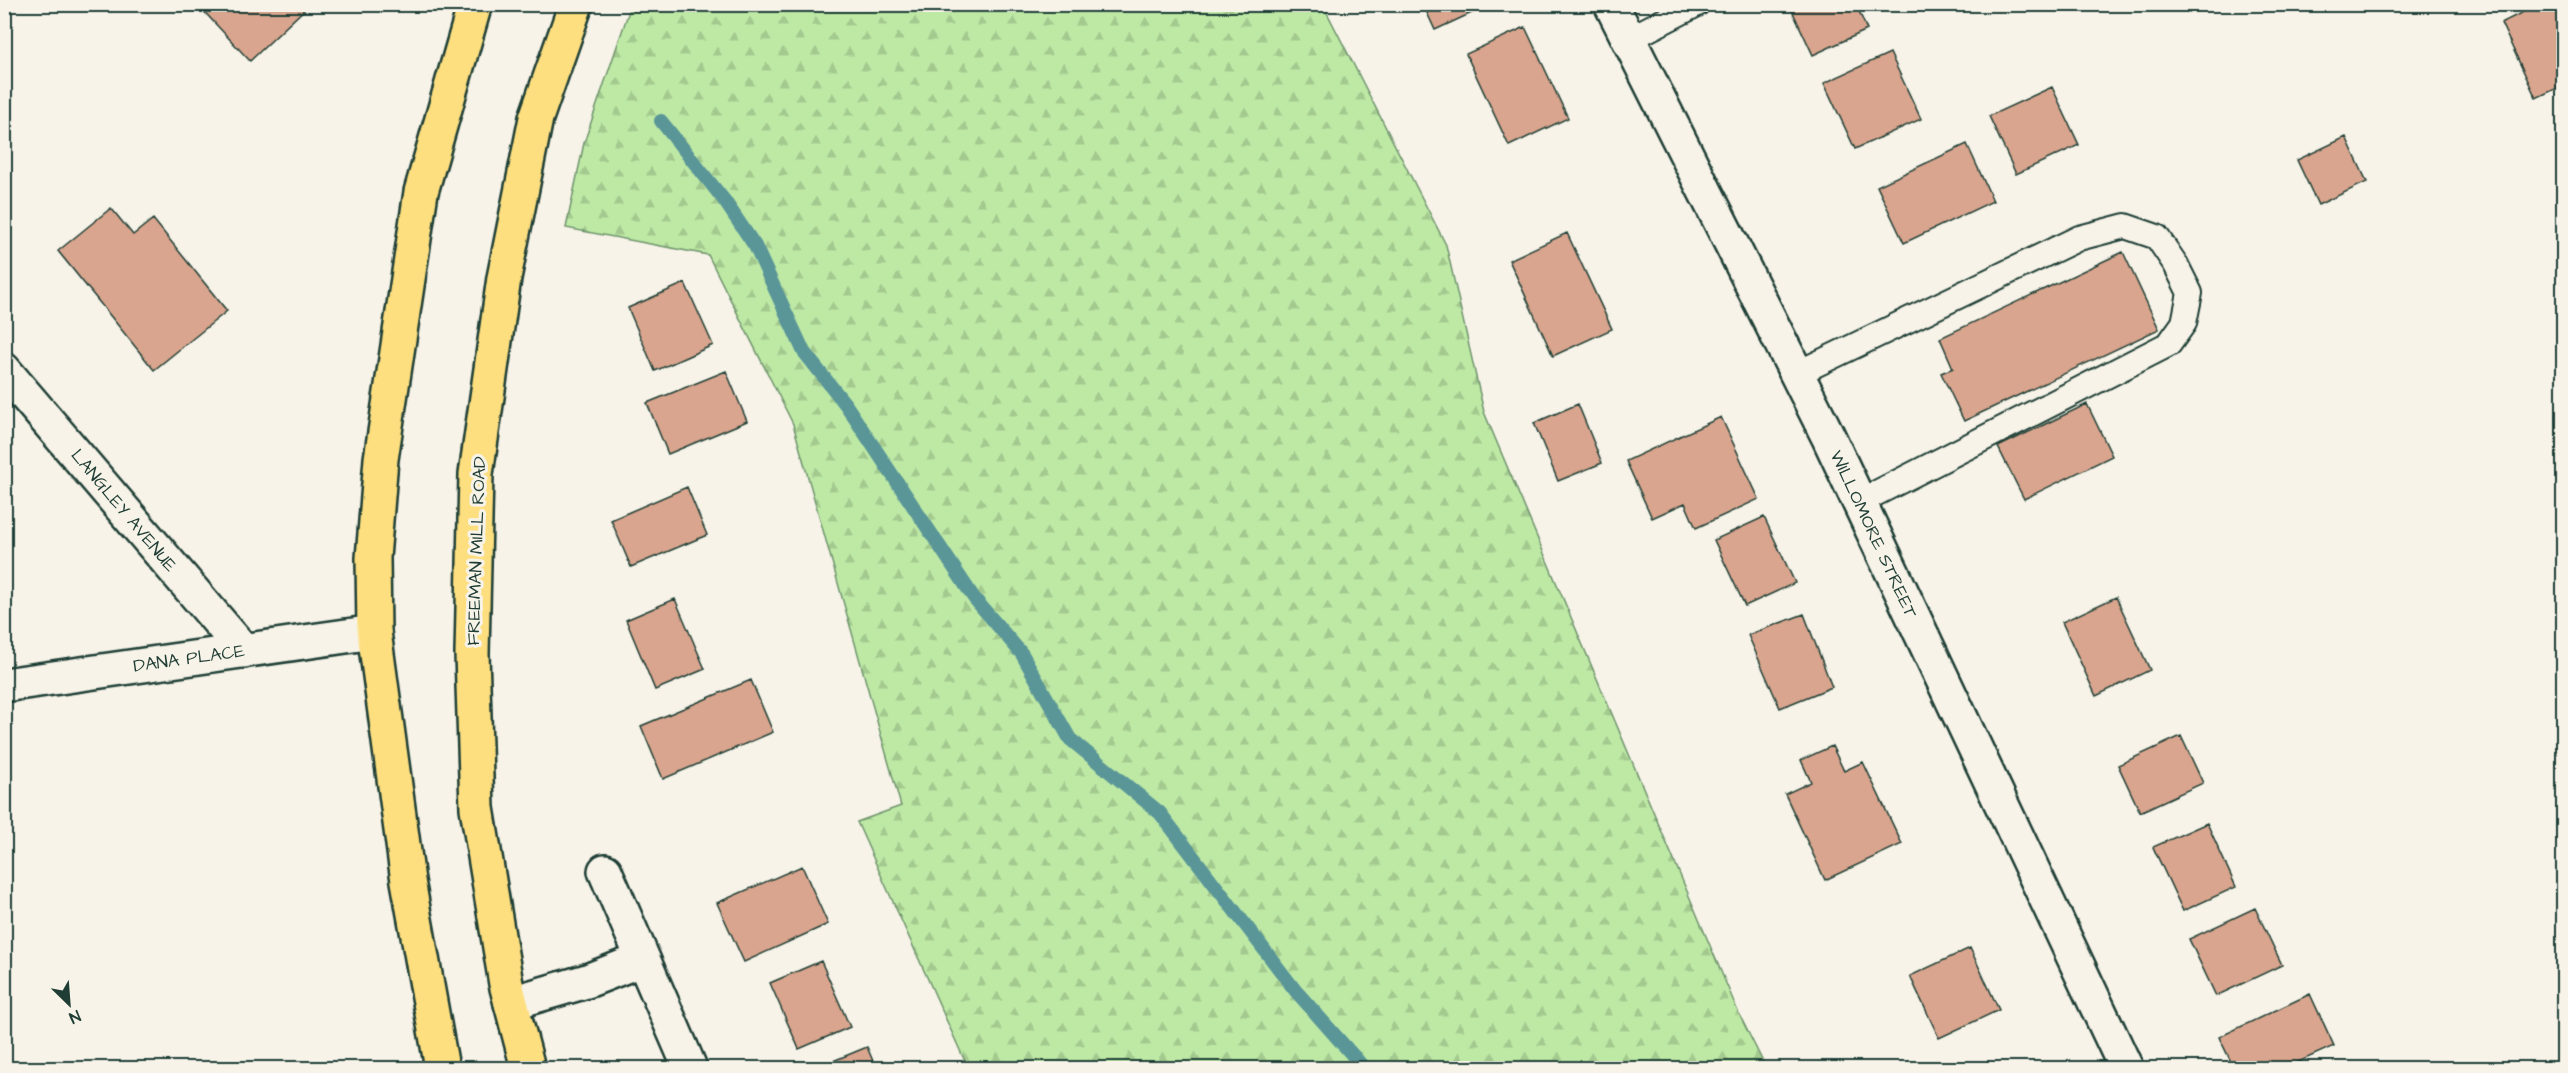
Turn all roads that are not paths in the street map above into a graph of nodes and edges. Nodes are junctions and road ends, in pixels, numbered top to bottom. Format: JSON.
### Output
{"nodes":[{"id":1,"x":476,"y":4,"type":"edge"},
{"id":2,"x":576,"y":4,"type":"edge"},
{"id":3,"x":1611,"y":4,"type":"edge"},
{"id":4,"x":1697,"y":4,"type":"edge"},
{"id":5,"x":1629,"y":39,"type":"junction"},
{"id":6,"x":4,"y":370,"type":"edge"},
{"id":7,"x":1796,"y":374,"type":"junction"},
{"id":8,"x":1859,"y":502,"type":"junction"},
{"id":9,"x":374,"y":632,"type":"junction"},
{"id":10,"x":244,"y":651,"type":"junction"},
{"id":11,"x":4,"y":685,"type":"edge"},
{"id":12,"x":605,"y":871,"type":"dead end"},
{"id":13,"x":643,"y":959,"type":"junction"},
{"id":14,"x":511,"y":1003,"type":"junction"},
{"id":15,"x":442,"y":1068,"type":"edge"},
{"id":16,"x":528,"y":1068,"type":"edge"},
{"id":17,"x":690,"y":1068,"type":"edge"},
{"id":18,"x":2126,"y":1068,"type":"edge"}],
"edges":[{"from":1,"to":9,"type":"main road"},
{"from":2,"to":14,"type":"main road","name":"FREEMAN MILL ROAD"},
{"from":3,"to":5,"type":"street","name":"WILLOMORE STREET"},
{"from":4,"to":5,"type":"lane"},
{"from":5,"to":7,"type":"street","name":"WILLOMORE STREET"},
{"from":6,"to":10,"type":"street","name":"LANGLEY AVENUE"},
{"from":7,"to":8,"type":"street","name":"WILLOMORE STREET"},
{"from":7,"to":8,"type":"lane"},
{"from":8,"to":18,"type":"street","name":"WILLOMORE STREET"},
{"from":9,"to":10,"type":"street","name":"DANA PLACE"},
{"from":9,"to":15,"type":"main road"},
{"from":10,"to":11,"type":"street","name":"DANA PLACE"},
{"from":12,"to":13,"type":"street"},
{"from":13,"to":14,"type":"street"},
{"from":13,"to":17,"type":"street"},
{"from":14,"to":16,"type":"main road","name":"FREEMAN MILL ROAD"}]}
